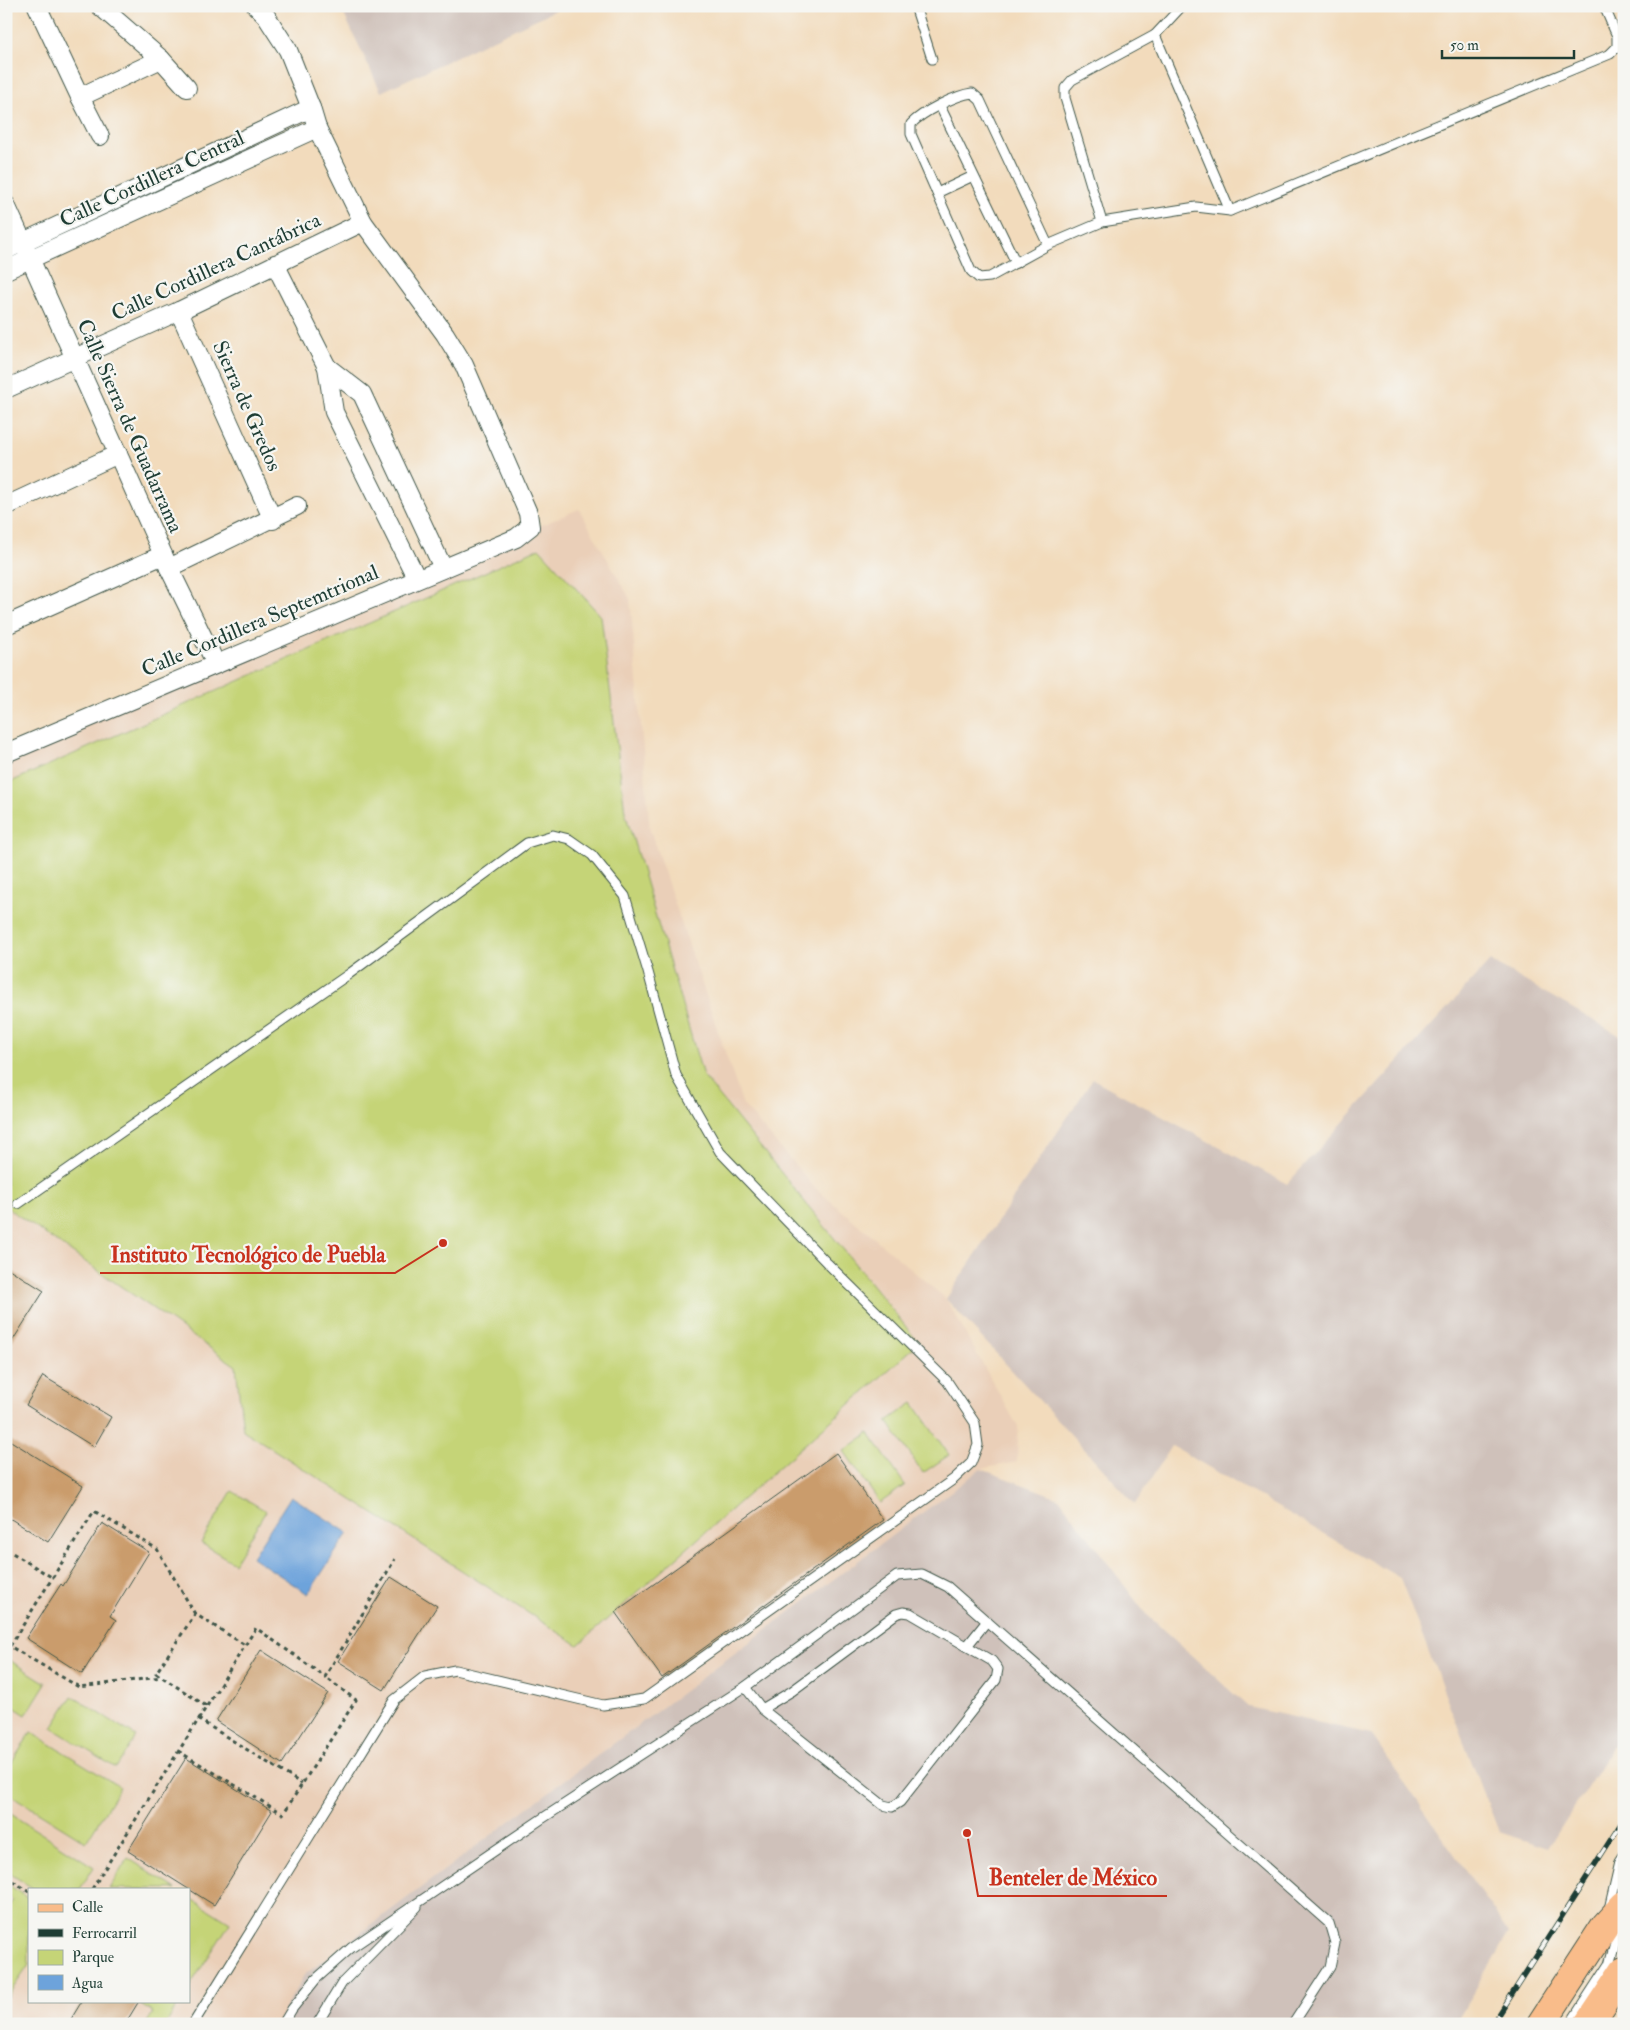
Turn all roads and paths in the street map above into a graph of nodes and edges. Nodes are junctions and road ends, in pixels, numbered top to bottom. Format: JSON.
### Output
{"nodes":[{"id":1,"x":37,"y":6,"type":"edge"},
{"id":2,"x":100,"y":6,"type":"edge"},
{"id":3,"x":256,"y":6,"type":"edge"},
{"id":4,"x":914,"y":6,"type":"edge"},
{"id":5,"x":1182,"y":6,"type":"edge"},
{"id":6,"x":1604,"y":6,"type":"edge"},
{"id":7,"x":1155,"y":35,"type":"junction"},
{"id":8,"x":161,"y":59,"type":"junction"},
{"id":9,"x":932,"y":59,"type":"dead end"},
{"id":10,"x":187,"y":88,"type":"dead end"},
{"id":11,"x":80,"y":97,"type":"junction"},
{"id":12,"x":940,"y":106,"type":"junction"},
{"id":13,"x":311,"y":108,"type":"junction"},
{"id":14,"x":317,"y":128,"type":"junction"},
{"id":15,"x":100,"y":136,"type":"dead end"},
{"id":16,"x":973,"y":176,"type":"junction"},
{"id":17,"x":937,"y":193,"type":"junction"},
{"id":18,"x":6,"y":206,"type":"edge"},
{"id":19,"x":1230,"y":211,"type":"junction"},
{"id":20,"x":363,"y":222,"type":"junction"},
{"id":21,"x":1102,"y":222,"type":"junction"},
{"id":22,"x":1048,"y":245,"type":"junction"},
{"id":23,"x":14,"y":246,"type":"edge"},
{"id":24,"x":32,"y":259,"type":"junction"},
{"id":25,"x":1016,"y":263,"type":"junction"},
{"id":26,"x":275,"y":264,"type":"junction"},
{"id":27,"x":6,"y":270,"type":"edge"},
{"id":28,"x":179,"y":311,"type":"junction"},
{"id":29,"x":75,"y":358,"type":"junction"},
{"id":30,"x":326,"y":367,"type":"junction"},
{"id":31,"x":6,"y":389,"type":"edge"},
{"id":32,"x":118,"y":454,"type":"junction"},
{"id":33,"x":6,"y":506,"type":"edge"},
{"id":34,"x":297,"y":506,"type":"dead end"},
{"id":35,"x":273,"y":520,"type":"junction"},
{"id":36,"x":166,"y":561,"type":"junction"},
{"id":37,"x":443,"y":568,"type":"junction"},
{"id":38,"x":417,"y":579,"type":"junction"},
{"id":39,"x":6,"y":625,"type":"edge"},
{"id":40,"x":216,"y":664,"type":"junction"},
{"id":41,"x":6,"y":753,"type":"edge"},
{"id":42,"x":18,"y":1204,"type":"dead end"},
{"id":43,"x":6,"y":1549,"type":"edge"},
{"id":44,"x":396,"y":1559,"type":"dead end"},
{"id":45,"x":53,"y":1578,"type":"junction"},
{"id":46,"x":195,"y":1614,"type":"junction"},
{"id":47,"x":987,"y":1621,"type":"junction"},
{"id":48,"x":8,"y":1645,"type":"edge"},
{"id":49,"x":245,"y":1645,"type":"junction"},
{"id":50,"x":967,"y":1646,"type":"junction"},
{"id":51,"x":162,"y":1677,"type":"junction"},
{"id":52,"x":325,"y":1678,"type":"junction"},
{"id":53,"x":745,"y":1687,"type":"junction"},
{"id":54,"x":206,"y":1706,"type":"junction"},
{"id":55,"x":762,"y":1709,"type":"junction"},
{"id":56,"x":198,"y":1719,"type":"junction"},
{"id":57,"x":178,"y":1751,"type":"junction"},
{"id":58,"x":302,"y":1784,"type":"junction"},
{"id":59,"x":1624,"y":1856,"type":"edge"},
{"id":60,"x":6,"y":1878,"type":"edge"},
{"id":61,"x":93,"y":1888,"type":"edge"},
{"id":62,"x":28,"y":1891,"type":"edge"},
{"id":63,"x":432,"y":1893,"type":"junction"},
{"id":64,"x":1624,"y":1905,"type":"edge"},
{"id":65,"x":1609,"y":1929,"type":"edge"},
{"id":66,"x":1624,"y":1970,"type":"edge"},
{"id":67,"x":1297,"y":2023,"type":"edge"},
{"id":68,"x":193,"y":2024,"type":"edge"},
{"id":69,"x":283,"y":2024,"type":"edge"},
{"id":70,"x":316,"y":2024,"type":"edge"},
{"id":71,"x":1541,"y":2024,"type":"edge"},
{"id":72,"x":1570,"y":2024,"type":"edge"},
{"id":73,"x":1588,"y":2024,"type":"edge"}],
"edges":[{"from":1,"to":11,"type":"street"},
{"from":2,"to":8,"type":"street"},
{"from":3,"to":13,"type":"street"},
{"from":4,"to":9,"type":"lane"},
{"from":5,"to":7,"type":"lane"},
{"from":6,"to":19,"type":"lane"},
{"from":7,"to":19,"type":"lane"},
{"from":7,"to":21,"type":"lane"},
{"from":8,"to":10,"type":"street"},
{"from":8,"to":11,"type":"street"},
{"from":11,"to":15,"type":"street"},
{"from":12,"to":16,"type":"lane"},
{"from":12,"to":17,"type":"lane"},
{"from":12,"to":22,"type":"lane"},
{"from":13,"to":14,"type":"street"},
{"from":13,"to":23,"type":"street","name":"Calle Cordillera Central"},
{"from":14,"to":20,"type":"street"},
{"from":14,"to":24,"type":"street","name":"Calle Cordillera Central"},
{"from":16,"to":17,"type":"lane"},
{"from":16,"to":25,"type":"lane"},
{"from":17,"to":25,"type":"lane"},
{"from":18,"to":23,"type":"street","name":"Calle Sierra de Guadarrama"},
{"from":19,"to":21,"type":"lane"},
{"from":20,"to":26,"type":"street","name":"Calle Cordillera Cantábrica"},
{"from":20,"to":37,"type":"street","name":"Calle Cordillera Septemtrional"},
{"from":21,"to":22,"type":"lane"},
{"from":22,"to":25,"type":"lane"},
{"from":23,"to":24,"type":"street","name":"Calle Sierra de Guadarrama"},
{"from":24,"to":27,"type":"street","name":"Calle Cordillera Central"},
{"from":24,"to":29,"type":"street","name":"Calle Sierra de Guadarrama"},
{"from":26,"to":28,"type":"street","name":"Calle Cordillera Cantábrica"},
{"from":26,"to":30,"type":"street"},
{"from":28,"to":29,"type":"street","name":"Calle Cordillera Cantábrica"},
{"from":28,"to":35,"type":"street","name":"Sierra de Gredos"},
{"from":29,"to":31,"type":"street","name":"Calle Cordillera Cantábrica"},
{"from":29,"to":32,"type":"street","name":"Calle Sierra de Guadarrama"},
{"from":30,"to":37,"type":"street"},
{"from":30,"to":38,"type":"street"},
{"from":32,"to":33,"type":"street"},
{"from":32,"to":36,"type":"street","name":"Calle Sierra de Guadarrama"},
{"from":34,"to":35,"type":"street"},
{"from":35,"to":36,"type":"street"},
{"from":36,"to":39,"type":"street"},
{"from":36,"to":40,"type":"street","name":"Calle Sierra de Guadarrama"},
{"from":37,"to":38,"type":"street","name":"Calle Cordillera Septemtrional"},
{"from":38,"to":40,"type":"street","name":"Calle Cordillera Septemtrional"},
{"from":40,"to":41,"type":"street","name":"Calle Cordillera Septemtrional"},
{"from":42,"to":68,"type":"lane"},
{"from":43,"to":45,"type":"path"},
{"from":44,"to":52,"type":"path"},
{"from":45,"to":46,"type":"path"},
{"from":45,"to":48,"type":"path"},
{"from":46,"to":49,"type":"path"},
{"from":46,"to":51,"type":"path"},
{"from":47,"to":50,"type":"lane"},
{"from":47,"to":53,"type":"lane"},
{"from":47,"to":67,"type":"lane"},
{"from":48,"to":51,"type":"path"},
{"from":49,"to":52,"type":"path"},
{"from":49,"to":54,"type":"path"},
{"from":50,"to":55,"type":"lane"},
{"from":50,"to":55,"type":"lane"},
{"from":51,"to":54,"type":"path"},
{"from":52,"to":58,"type":"path"},
{"from":53,"to":55,"type":"lane"},
{"from":53,"to":63,"type":"lane"},
{"from":54,"to":56,"type":"path"},
{"from":56,"to":57,"type":"path"},
{"from":56,"to":58,"type":"path"},
{"from":57,"to":58,"type":"path"},
{"from":57,"to":61,"type":"path"},
{"from":59,"to":65,"type":"lane"},
{"from":60,"to":62,"type":"path"},
{"from":63,"to":69,"type":"lane"},
{"from":63,"to":70,"type":"lane"},
{"from":64,"to":65,"type":"main road"},
{"from":65,"to":71,"type":"main road"},
{"from":65,"to":72,"type":"lane"},
{"from":66,"to":73,"type":"main road"}]}
